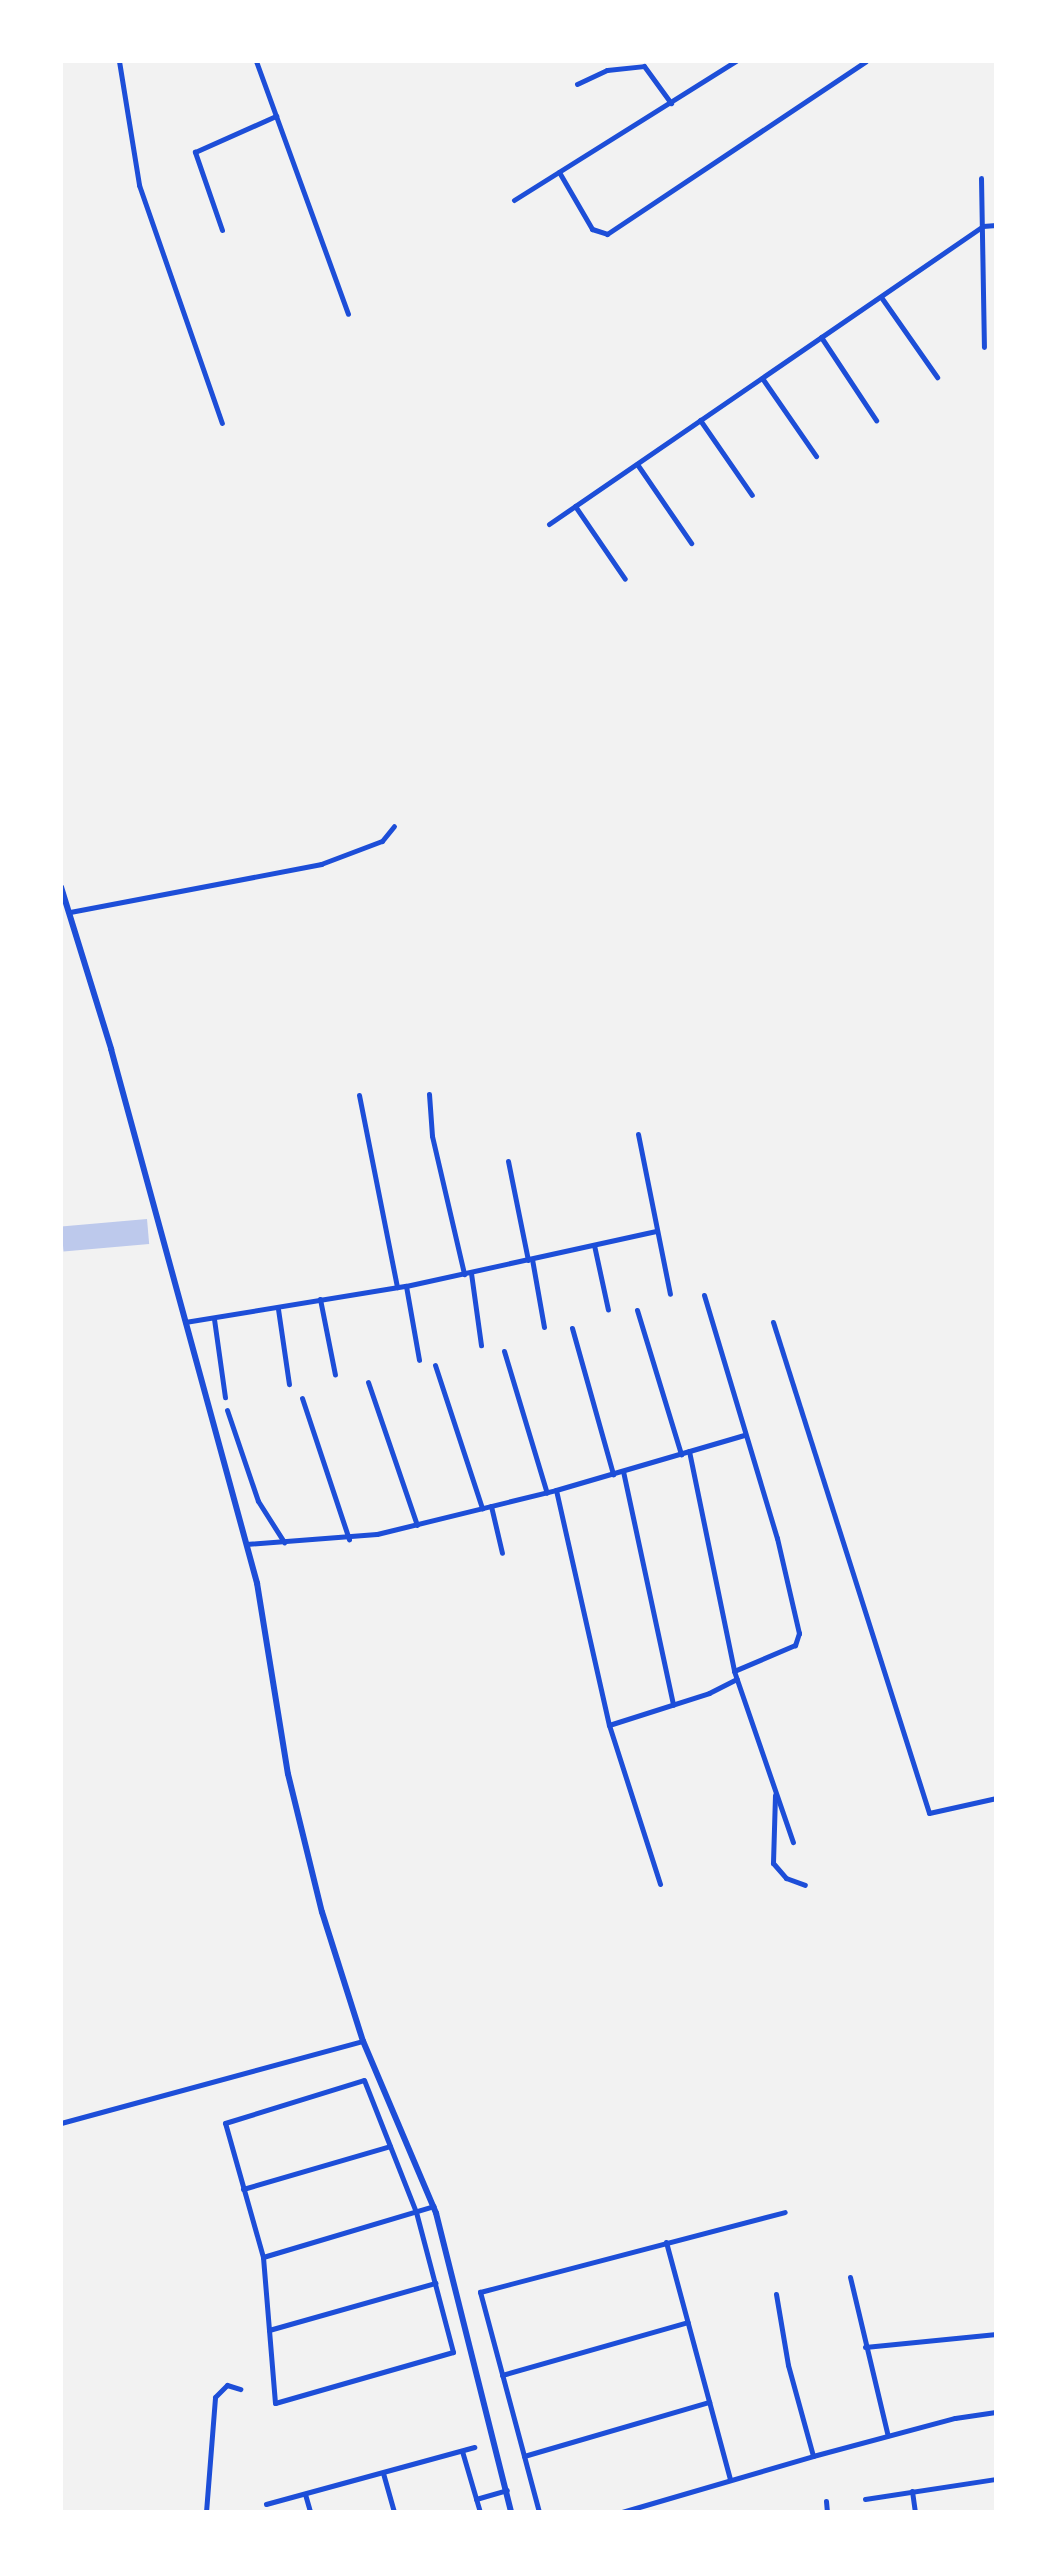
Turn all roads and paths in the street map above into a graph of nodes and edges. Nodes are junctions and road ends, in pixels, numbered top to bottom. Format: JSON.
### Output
{"nodes":[{"id":1,"x":118,"y":61,"type":"edge"},
{"id":2,"x":256,"y":61,"type":"edge"},
{"id":3,"x":736,"y":61,"type":"edge"},
{"id":4,"x":866,"y":61,"type":"edge"},
{"id":5,"x":577,"y":84,"type":"dead end"},
{"id":6,"x":671,"y":103,"type":"junction"},
{"id":7,"x":275,"y":116,"type":"junction"},
{"id":8,"x":559,"y":172,"type":"junction"},
{"id":9,"x":981,"y":178,"type":"dead end"},
{"id":10,"x":514,"y":200,"type":"dead end"},
{"id":11,"x":996,"y":225,"type":"edge"},
{"id":12,"x":983,"y":226,"type":"junction"},
{"id":13,"x":222,"y":230,"type":"dead end"},
{"id":14,"x":881,"y":297,"type":"junction"},
{"id":15,"x":348,"y":314,"type":"dead end"},
{"id":16,"x":821,"y":338,"type":"junction"},
{"id":17,"x":984,"y":346,"type":"dead end"},
{"id":18,"x":937,"y":377,"type":"dead end"},
{"id":19,"x":762,"y":378,"type":"junction"},
{"id":20,"x":700,"y":420,"type":"junction"},
{"id":21,"x":876,"y":420,"type":"dead end"},
{"id":22,"x":222,"y":423,"type":"dead end"},
{"id":23,"x":816,"y":456,"type":"dead end"},
{"id":24,"x":637,"y":464,"type":"junction"},
{"id":25,"x":752,"y":495,"type":"dead end"},
{"id":26,"x":575,"y":506,"type":"junction"},
{"id":27,"x":549,"y":524,"type":"dead end"},
{"id":28,"x":691,"y":543,"type":"dead end"},
{"id":29,"x":625,"y":579,"type":"dead end"},
{"id":30,"x":394,"y":826,"type":"dead end"},
{"id":31,"x":61,"y":887,"type":"edge"},
{"id":32,"x":70,"y":912,"type":"junction"},
{"id":33,"x":429,"y":1094,"type":"dead end"},
{"id":34,"x":359,"y":1095,"type":"dead end"},
{"id":35,"x":638,"y":1135,"type":"dead end"},
{"id":36,"x":508,"y":1161,"type":"dead end"},
{"id":37,"x":656,"y":1231,"type":"junction"},
{"id":38,"x":594,"y":1245,"type":"junction"},
{"id":39,"x":530,"y":1259,"type":"junction"},
{"id":40,"x":471,"y":1273,"type":"junction"},
{"id":41,"x":464,"y":1274,"type":"junction"},
{"id":42,"x":406,"y":1286,"type":"junction"},
{"id":43,"x":397,"y":1287,"type":"junction"},
{"id":44,"x":670,"y":1294,"type":"dead end"},
{"id":45,"x":704,"y":1295,"type":"dead end"},
{"id":46,"x":320,"y":1299,"type":"junction"},
{"id":47,"x":278,"y":1309,"type":"junction"},
{"id":48,"x":608,"y":1310,"type":"dead end"},
{"id":49,"x":637,"y":1310,"type":"dead end"},
{"id":50,"x":214,"y":1319,"type":"junction"},
{"id":51,"x":184,"y":1322,"type":"junction"},
{"id":52,"x":774,"y":1322,"type":"dead end"},
{"id":53,"x":544,"y":1327,"type":"dead end"},
{"id":54,"x":572,"y":1328,"type":"dead end"},
{"id":55,"x":481,"y":1345,"type":"dead end"},
{"id":56,"x":504,"y":1351,"type":"dead end"},
{"id":57,"x":419,"y":1360,"type":"dead end"},
{"id":58,"x":435,"y":1365,"type":"dead end"},
{"id":59,"x":335,"y":1375,"type":"dead end"},
{"id":60,"x":368,"y":1382,"type":"dead end"},
{"id":61,"x":289,"y":1384,"type":"dead end"},
{"id":62,"x":225,"y":1397,"type":"dead end"},
{"id":63,"x":302,"y":1398,"type":"dead end"},
{"id":64,"x":228,"y":1409,"type":"dead end"},
{"id":65,"x":744,"y":1435,"type":"junction"},
{"id":66,"x":689,"y":1451,"type":"junction"},
{"id":67,"x":681,"y":1454,"type":"junction"},
{"id":68,"x":624,"y":1471,"type":"junction"},
{"id":69,"x":613,"y":1474,"type":"junction"},
{"id":70,"x":556,"y":1490,"type":"junction"},
{"id":71,"x":547,"y":1493,"type":"junction"},
{"id":72,"x":491,"y":1506,"type":"junction"},
{"id":73,"x":482,"y":1508,"type":"junction"},
{"id":74,"x":417,"y":1525,"type":"junction"},
{"id":75,"x":349,"y":1538,"type":"junction"},
{"id":76,"x":284,"y":1542,"type":"junction"},
{"id":77,"x":246,"y":1544,"type":"junction"},
{"id":78,"x":502,"y":1553,"type":"dead end"},
{"id":79,"x":734,"y":1671,"type":"junction"},
{"id":80,"x":737,"y":1679,"type":"junction"},
{"id":81,"x":673,"y":1705,"type":"junction"},
{"id":82,"x":609,"y":1725,"type":"junction"},
{"id":83,"x":775,"y":1788,"type":"junction"},
{"id":84,"x":996,"y":1798,"type":"edge"},
{"id":85,"x":793,"y":1842,"type":"dead end"},
{"id":86,"x":660,"y":1884,"type":"dead end"},
{"id":87,"x":805,"y":1885,"type":"dead end"},
{"id":88,"x":363,"y":2040,"type":"junction"},
{"id":89,"x":61,"y":2123,"type":"edge"},
{"id":90,"x":390,"y":2146,"type":"junction"},
{"id":91,"x":243,"y":2189,"type":"junction"},
{"id":92,"x":433,"y":2206,"type":"junction"},
{"id":93,"x":416,"y":2212,"type":"junction"},
{"id":94,"x":785,"y":2212,"type":"dead end"},
{"id":95,"x":666,"y":2242,"type":"junction"},
{"id":96,"x":262,"y":2257,"type":"junction"},
{"id":97,"x":850,"y":2277,"type":"dead end"},
{"id":98,"x":435,"y":2283,"type":"junction"},
{"id":99,"x":776,"y":2294,"type":"dead end"},
{"id":100,"x":688,"y":2322,"type":"junction"},
{"id":101,"x":269,"y":2330,"type":"junction"},
{"id":102,"x":996,"y":2334,"type":"edge"},
{"id":103,"x":865,"y":2347,"type":"junction"},
{"id":104,"x":502,"y":2375,"type":"junction"},
{"id":105,"x":240,"y":2389,"type":"dead end"},
{"id":106,"x":709,"y":2402,"type":"junction"},
{"id":107,"x":996,"y":2412,"type":"edge"},
{"id":108,"x":888,"y":2436,"type":"junction"},
{"id":109,"x":474,"y":2448,"type":"dead end"},
{"id":110,"x":462,"y":2451,"type":"junction"},
{"id":111,"x":524,"y":2456,"type":"junction"},
{"id":112,"x":813,"y":2456,"type":"junction"},
{"id":113,"x":383,"y":2473,"type":"junction"},
{"id":114,"x":996,"y":2479,"type":"edge"},
{"id":115,"x":730,"y":2480,"type":"junction"},
{"id":116,"x":508,"y":2490,"type":"junction"},
{"id":117,"x":912,"y":2491,"type":"junction"},
{"id":118,"x":305,"y":2494,"type":"junction"},
{"id":119,"x":476,"y":2499,"type":"junction"},
{"id":120,"x":865,"y":2499,"type":"dead end"},
{"id":121,"x":827,"y":2501,"type":"dead end"},
{"id":122,"x":266,"y":2504,"type":"dead end"},
{"id":123,"x":206,"y":2512,"type":"edge"},
{"id":124,"x":310,"y":2512,"type":"edge"},
{"id":125,"x":394,"y":2512,"type":"edge"},
{"id":126,"x":480,"y":2512,"type":"edge"},
{"id":127,"x":511,"y":2512,"type":"edge"},
{"id":128,"x":538,"y":2512,"type":"edge"},
{"id":129,"x":622,"y":2512,"type":"edge"},
{"id":130,"x":827,"y":2512,"type":"edge"},
{"id":131,"x":915,"y":2512,"type":"edge"}],
"edges":[{"from":1,"to":22,"type":"street"},
{"from":2,"to":7,"type":"street"},
{"from":3,"to":6,"type":"street"},
{"from":4,"to":8,"type":"street"},
{"from":5,"to":6,"type":"street"},
{"from":6,"to":8,"type":"street"},
{"from":7,"to":13,"type":"street"},
{"from":7,"to":15,"type":"street"},
{"from":8,"to":10,"type":"street"},
{"from":9,"to":12,"type":"street"},
{"from":11,"to":12,"type":"street"},
{"from":12,"to":14,"type":"street"},
{"from":12,"to":17,"type":"street"},
{"from":14,"to":16,"type":"street"},
{"from":14,"to":18,"type":"street"},
{"from":16,"to":19,"type":"street"},
{"from":16,"to":21,"type":"street"},
{"from":19,"to":20,"type":"street"},
{"from":19,"to":23,"type":"street"},
{"from":20,"to":24,"type":"street"},
{"from":20,"to":25,"type":"street"},
{"from":24,"to":26,"type":"street"},
{"from":24,"to":28,"type":"street"},
{"from":26,"to":27,"type":"street"},
{"from":26,"to":29,"type":"street"},
{"from":30,"to":32,"type":"street"},
{"from":31,"to":32,"type":"street"},
{"from":32,"to":51,"type":"street"},
{"from":33,"to":41,"type":"street"},
{"from":34,"to":43,"type":"street"},
{"from":35,"to":37,"type":"street"},
{"from":36,"to":39,"type":"street"},
{"from":37,"to":38,"type":"street"},
{"from":37,"to":44,"type":"street"},
{"from":38,"to":39,"type":"street"},
{"from":38,"to":48,"type":"street"},
{"from":39,"to":40,"type":"street"},
{"from":39,"to":53,"type":"street"},
{"from":40,"to":41,"type":"street"},
{"from":40,"to":55,"type":"street"},
{"from":41,"to":42,"type":"street"},
{"from":42,"to":43,"type":"street"},
{"from":42,"to":57,"type":"street"},
{"from":43,"to":46,"type":"street"},
{"from":45,"to":65,"type":"street"},
{"from":46,"to":47,"type":"street"},
{"from":46,"to":59,"type":"street"},
{"from":47,"to":50,"type":"street"},
{"from":47,"to":61,"type":"street"},
{"from":49,"to":67,"type":"street"},
{"from":50,"to":51,"type":"street"},
{"from":50,"to":62,"type":"street"},
{"from":51,"to":77,"type":"street"},
{"from":52,"to":84,"type":"street"},
{"from":54,"to":69,"type":"street"},
{"from":56,"to":71,"type":"street"},
{"from":58,"to":73,"type":"street"},
{"from":60,"to":74,"type":"street"},
{"from":63,"to":75,"type":"street"},
{"from":64,"to":76,"type":"street"},
{"from":65,"to":66,"type":"street"},
{"from":65,"to":79,"type":"street"},
{"from":66,"to":67,"type":"street"},
{"from":66,"to":79,"type":"street"},
{"from":67,"to":68,"type":"street"},
{"from":68,"to":69,"type":"street"},
{"from":68,"to":81,"type":"street"},
{"from":69,"to":70,"type":"street"},
{"from":70,"to":71,"type":"street"},
{"from":70,"to":82,"type":"street"},
{"from":71,"to":72,"type":"street"},
{"from":72,"to":73,"type":"street"},
{"from":72,"to":78,"type":"street"},
{"from":73,"to":74,"type":"street"},
{"from":74,"to":75,"type":"street"},
{"from":75,"to":76,"type":"street"},
{"from":76,"to":77,"type":"street"},
{"from":77,"to":88,"type":"street"},
{"from":79,"to":80,"type":"street"},
{"from":80,"to":81,"type":"street"},
{"from":80,"to":83,"type":"street"},
{"from":81,"to":82,"type":"street"},
{"from":82,"to":86,"type":"street"},
{"from":83,"to":85,"type":"street"},
{"from":83,"to":87,"type":"street"},
{"from":88,"to":89,"type":"street"},
{"from":88,"to":92,"type":"street"},
{"from":90,"to":91,"type":"street"},
{"from":90,"to":91,"type":"street"},
{"from":90,"to":93,"type":"street"},
{"from":91,"to":96,"type":"street"},
{"from":92,"to":93,"type":"street"},
{"from":92,"to":116,"type":"street"},
{"from":93,"to":96,"type":"street"},
{"from":93,"to":98,"type":"street"},
{"from":94,"to":95,"type":"street"},
{"from":95,"to":100,"type":"street"},
{"from":95,"to":104,"type":"street"},
{"from":96,"to":101,"type":"street"},
{"from":97,"to":103,"type":"street"},
{"from":98,"to":101,"type":"street"},
{"from":98,"to":101,"type":"street"},
{"from":99,"to":112,"type":"street"},
{"from":100,"to":104,"type":"street"},
{"from":100,"to":106,"type":"street"},
{"from":102,"to":103,"type":"street"},
{"from":103,"to":108,"type":"street"},
{"from":104,"to":111,"type":"street"},
{"from":105,"to":123,"type":"street"},
{"from":106,"to":111,"type":"street"},
{"from":106,"to":115,"type":"street"},
{"from":107,"to":108,"type":"street"},
{"from":108,"to":112,"type":"street"},
{"from":109,"to":110,"type":"street"},
{"from":110,"to":113,"type":"street"},
{"from":110,"to":119,"type":"street"},
{"from":111,"to":128,"type":"street"},
{"from":112,"to":115,"type":"street"},
{"from":113,"to":118,"type":"street"},
{"from":113,"to":125,"type":"street"},
{"from":114,"to":117,"type":"street"},
{"from":115,"to":129,"type":"street"},
{"from":116,"to":119,"type":"street"},
{"from":116,"to":127,"type":"street"},
{"from":117,"to":120,"type":"street"},
{"from":117,"to":131,"type":"street"},
{"from":118,"to":122,"type":"street"},
{"from":118,"to":124,"type":"street"},
{"from":119,"to":126,"type":"street"},
{"from":121,"to":130,"type":"street"}]}
